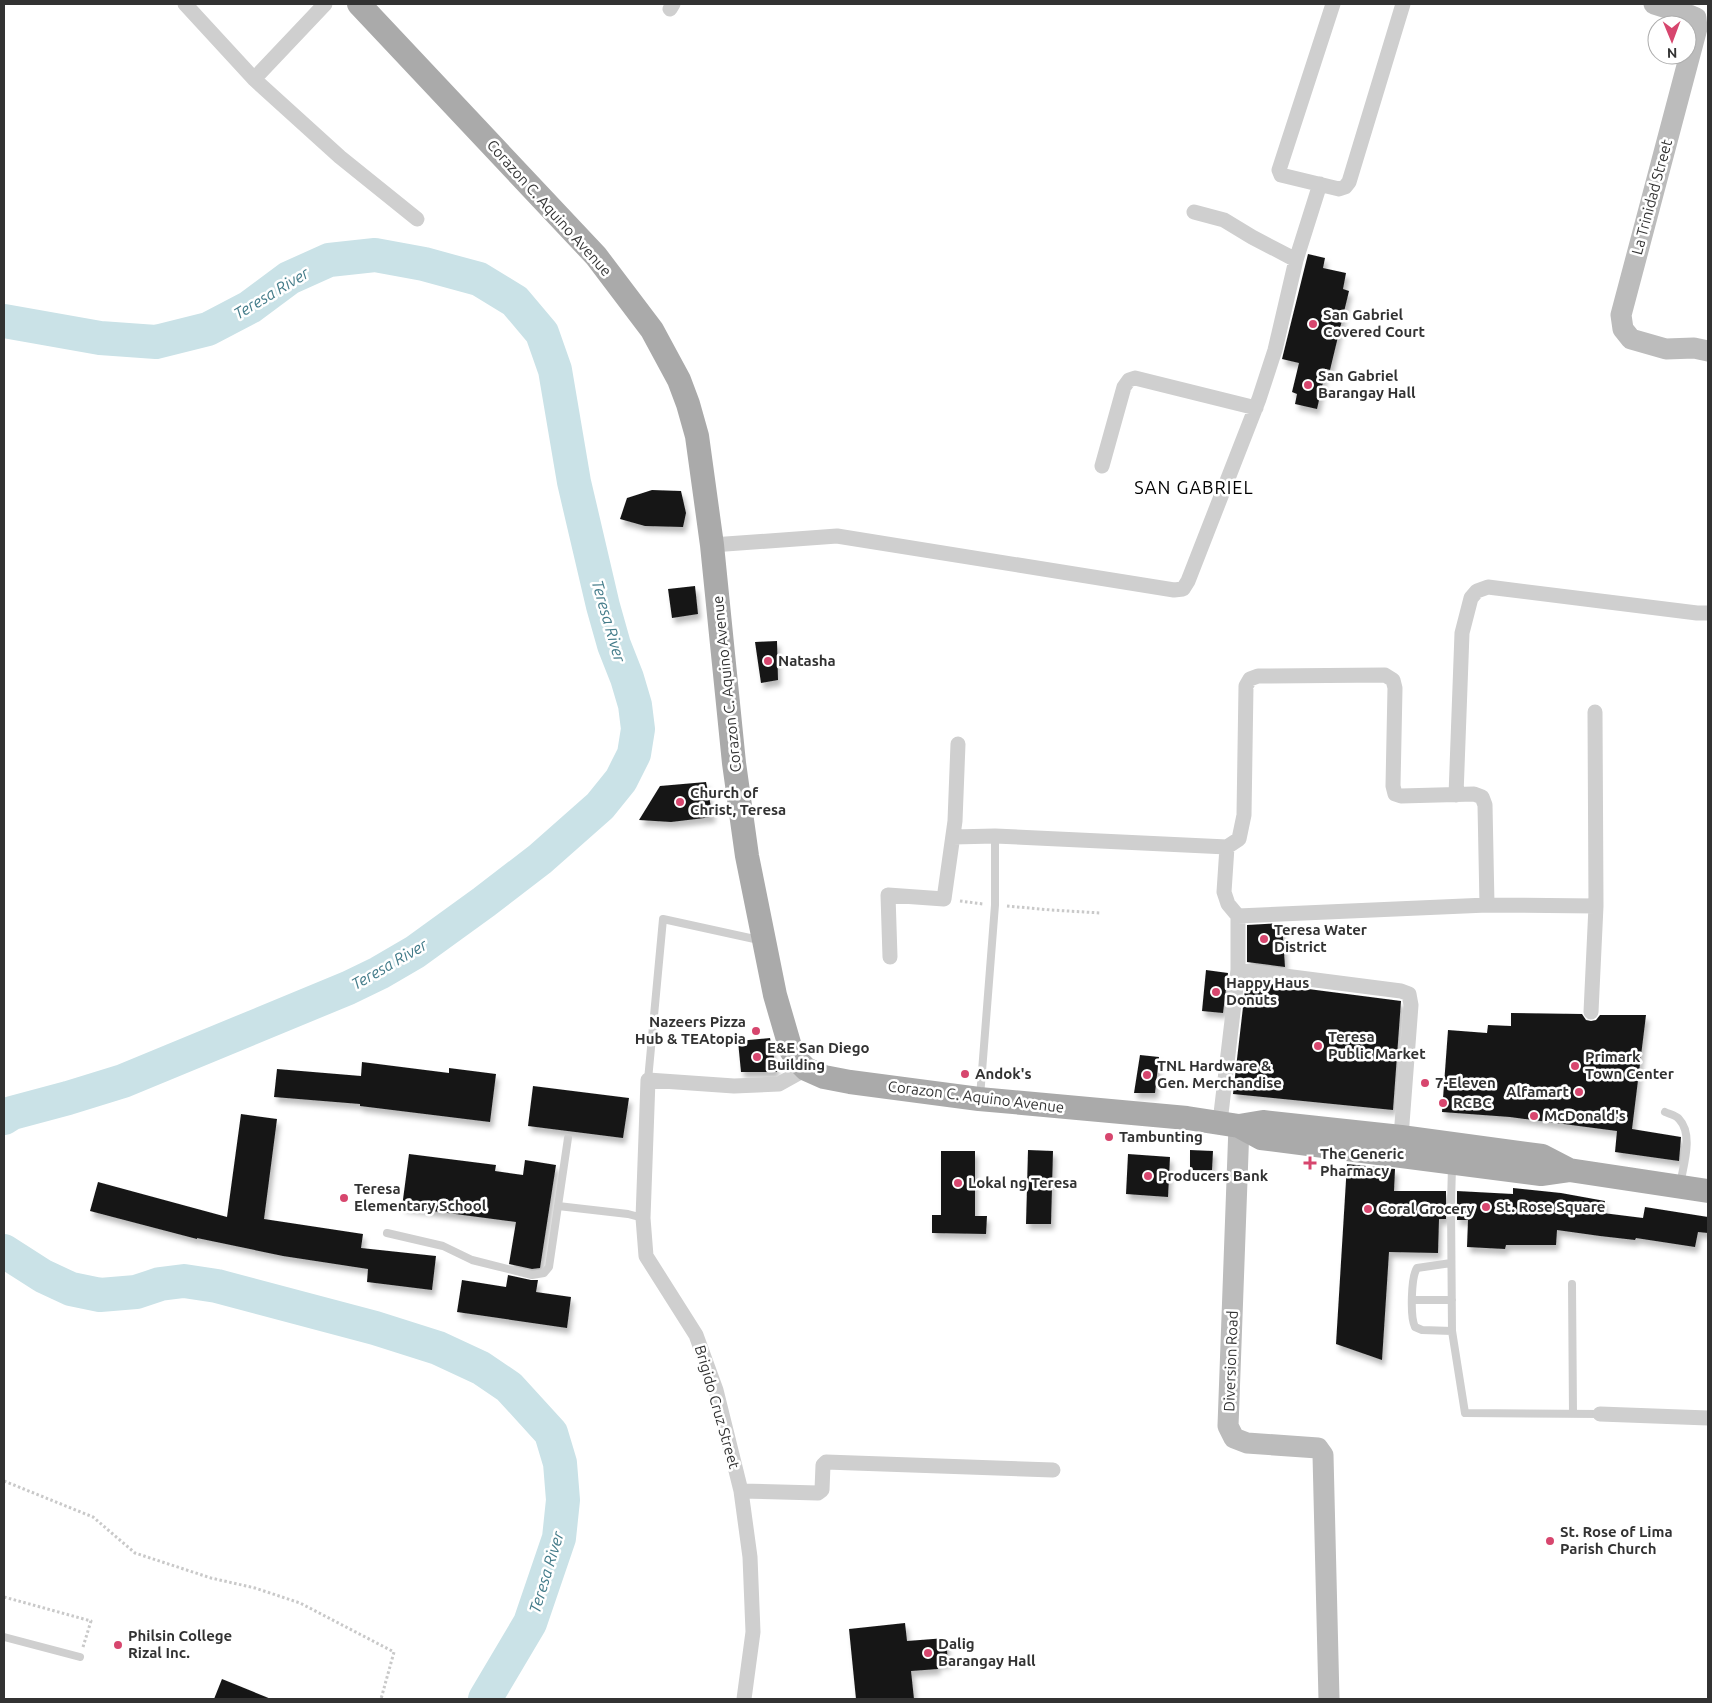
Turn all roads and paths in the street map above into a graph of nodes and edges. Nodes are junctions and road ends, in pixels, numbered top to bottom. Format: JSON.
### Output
{"nodes":[{"id":1,"x":185,"y":4,"type":"edge"},
{"id":2,"x":325,"y":4,"type":"edge"},
{"id":3,"x":360,"y":4,"type":"edge"},
{"id":4,"x":1333,"y":4,"type":"edge"},
{"id":5,"x":1403,"y":4,"type":"edge"},
{"id":6,"x":1654,"y":4,"type":"edge"},
{"id":7,"x":254,"y":79,"type":"junction"},
{"id":8,"x":1320,"y":184,"type":"junction"},
{"id":9,"x":1194,"y":212,"type":"dead end"},
{"id":10,"x":417,"y":219,"type":"dead end"},
{"id":11,"x":1296,"y":260,"type":"junction"},
{"id":12,"x":1708,"y":351,"type":"edge"},
{"id":13,"x":1256,"y":408,"type":"junction"},
{"id":14,"x":1102,"y":466,"type":"dead end"},
{"id":15,"x":712,"y":545,"type":"junction"},
{"id":16,"x":1708,"y":613,"type":"edge"},
{"id":17,"x":1595,"y":712,"type":"dead end"},
{"id":18,"x":958,"y":744,"type":"dead end"},
{"id":19,"x":1456,"y":795,"type":"junction"},
{"id":20,"x":995,"y":836,"type":"junction"},
{"id":21,"x":953,"y":837,"type":"junction"},
{"id":22,"x":1227,"y":847,"type":"junction"},
{"id":23,"x":944,"y":899,"type":"junction"},
{"id":24,"x":995,"y":905,"type":"junction"},
{"id":25,"x":1487,"y":905,"type":"junction"},
{"id":26,"x":1596,"y":906,"type":"junction"},
{"id":27,"x":1101,"y":913,"type":"dead end"},
{"id":28,"x":1238,"y":916,"type":"junction"},
{"id":29,"x":764,"y":940,"type":"junction"},
{"id":30,"x":890,"y":957,"type":"dead end"},
{"id":31,"x":1238,"y":970,"type":"junction"},
{"id":32,"x":1591,"y":1012,"type":"dead end"},
{"id":33,"x":806,"y":1069,"type":"junction"},
{"id":34,"x":648,"y":1080,"type":"junction"},
{"id":35,"x":980,"y":1099,"type":"junction"},
{"id":36,"x":1665,"y":1112,"type":"dead end"},
{"id":37,"x":1229,"y":1124,"type":"junction"},
{"id":38,"x":1401,"y":1137,"type":"junction"},
{"id":39,"x":568,"y":1138,"type":"dead end"},
{"id":40,"x":1453,"y":1153,"type":"junction"},
{"id":41,"x":1680,"y":1187,"type":"junction"},
{"id":42,"x":1708,"y":1192,"type":"edge"},
{"id":43,"x":558,"y":1206,"type":"junction"},
{"id":44,"x":643,"y":1218,"type":"junction"},
{"id":45,"x":387,"y":1232,"type":"dead end"},
{"id":46,"x":1451,"y":1263,"type":"junction"},
{"id":47,"x":1572,"y":1284,"type":"dead end"},
{"id":48,"x":1413,"y":1300,"type":"junction"},
{"id":49,"x":1452,"y":1300,"type":"junction"},
{"id":50,"x":1452,"y":1331,"type":"junction"},
{"id":51,"x":1573,"y":1414,"type":"junction"},
{"id":52,"x":1600,"y":1414,"type":"joint"},
{"id":53,"x":1708,"y":1418,"type":"edge"},
{"id":54,"x":1053,"y":1470,"type":"dead end"},
{"id":55,"x":4,"y":1481,"type":"edge"},
{"id":56,"x":741,"y":1491,"type":"junction"},
{"id":57,"x":4,"y":1597,"type":"edge"},
{"id":58,"x":4,"y":1637,"type":"edge"},
{"id":59,"x":80,"y":1657,"type":"joint"},
{"id":60,"x":381,"y":1699,"type":"edge"},
{"id":61,"x":744,"y":1699,"type":"edge"},
{"id":62,"x":1329,"y":1699,"type":"edge"}],
"edges":[{"from":1,"to":7,"type":"street"},
{"from":2,"to":7,"type":"street"},
{"from":3,"to":15,"type":"main road","name":"Corazon C. Aquino Avenue"},
{"from":4,"to":8,"type":"street"},
{"from":5,"to":8,"type":"street"},
{"from":6,"to":12,"type":"street","name":"La Trinidad Street"},
{"from":7,"to":10,"type":"street"},
{"from":8,"to":11,"type":"street"},
{"from":9,"to":11,"type":"street"},
{"from":11,"to":13,"type":"street"},
{"from":13,"to":14,"type":"street"},
{"from":13,"to":15,"type":"street"},
{"from":15,"to":29,"type":"main road","name":"Corazon C. Aquino Avenue"},
{"from":16,"to":19,"type":"street"},
{"from":17,"to":26,"type":"street"},
{"from":18,"to":21,"type":"street"},
{"from":19,"to":22,"type":"street"},
{"from":19,"to":25,"type":"street"},
{"from":20,"to":21,"type":"street"},
{"from":20,"to":22,"type":"street"},
{"from":20,"to":24,"type":"lane"},
{"from":21,"to":23,"type":"street"},
{"from":22,"to":28,"type":"street"},
{"from":23,"to":24,"type":"path"},
{"from":23,"to":30,"type":"street"},
{"from":24,"to":27,"type":"path"},
{"from":24,"to":35,"type":"lane"},
{"from":25,"to":26,"type":"street"},
{"from":25,"to":28,"type":"street"},
{"from":26,"to":32,"type":"street"},
{"from":28,"to":31,"type":"street"},
{"from":29,"to":33,"type":"main road","name":"Corazon C. Aquino Avenue"},
{"from":29,"to":34,"type":"lane"},
{"from":31,"to":37,"type":"street"},
{"from":31,"to":38,"type":"street"},
{"from":33,"to":34,"type":"street"},
{"from":33,"to":35,"type":"main road","name":"Corazon C. Aquino Avenue"},
{"from":34,"to":44,"type":"street","name":"Brigido Cruz Street"},
{"from":35,"to":37,"type":"main road","name":"Corazon C. Aquino Avenue"},
{"from":36,"to":41,"type":"lane"},
{"from":37,"to":38,"type":"main road","name":"Corazon C. Aquino Avenue"},
{"from":37,"to":40,"type":"main road","name":"Corazon C. Aquino Avenue"},
{"from":37,"to":62,"type":"street","name":"Diversion Road"},
{"from":38,"to":40,"type":"main road","name":"Corazon C. Aquino Avenue"},
{"from":39,"to":43,"type":"lane"},
{"from":40,"to":41,"type":"main road","name":"Corazon C. Aquino Avenue"},
{"from":40,"to":46,"type":"lane"},
{"from":41,"to":42,"type":"main road","name":"Corazon C. Aquino Avenue"},
{"from":43,"to":44,"type":"lane"},
{"from":43,"to":45,"type":"lane"},
{"from":44,"to":56,"type":"street","name":"Brigido Cruz Street"},
{"from":46,"to":48,"type":"lane"},
{"from":46,"to":49,"type":"lane"},
{"from":47,"to":51,"type":"lane"},
{"from":48,"to":49,"type":"lane"},
{"from":48,"to":50,"type":"lane"},
{"from":49,"to":50,"type":"lane"},
{"from":50,"to":51,"type":"lane"},
{"from":51,"to":52,"type":"lane"},
{"from":52,"to":53,"type":"street"},
{"from":54,"to":56,"type":"street"},
{"from":55,"to":60,"type":"path"},
{"from":56,"to":61,"type":"street","name":"Brigido Cruz Street"},
{"from":57,"to":59,"type":"path"},
{"from":58,"to":59,"type":"lane"}]}
